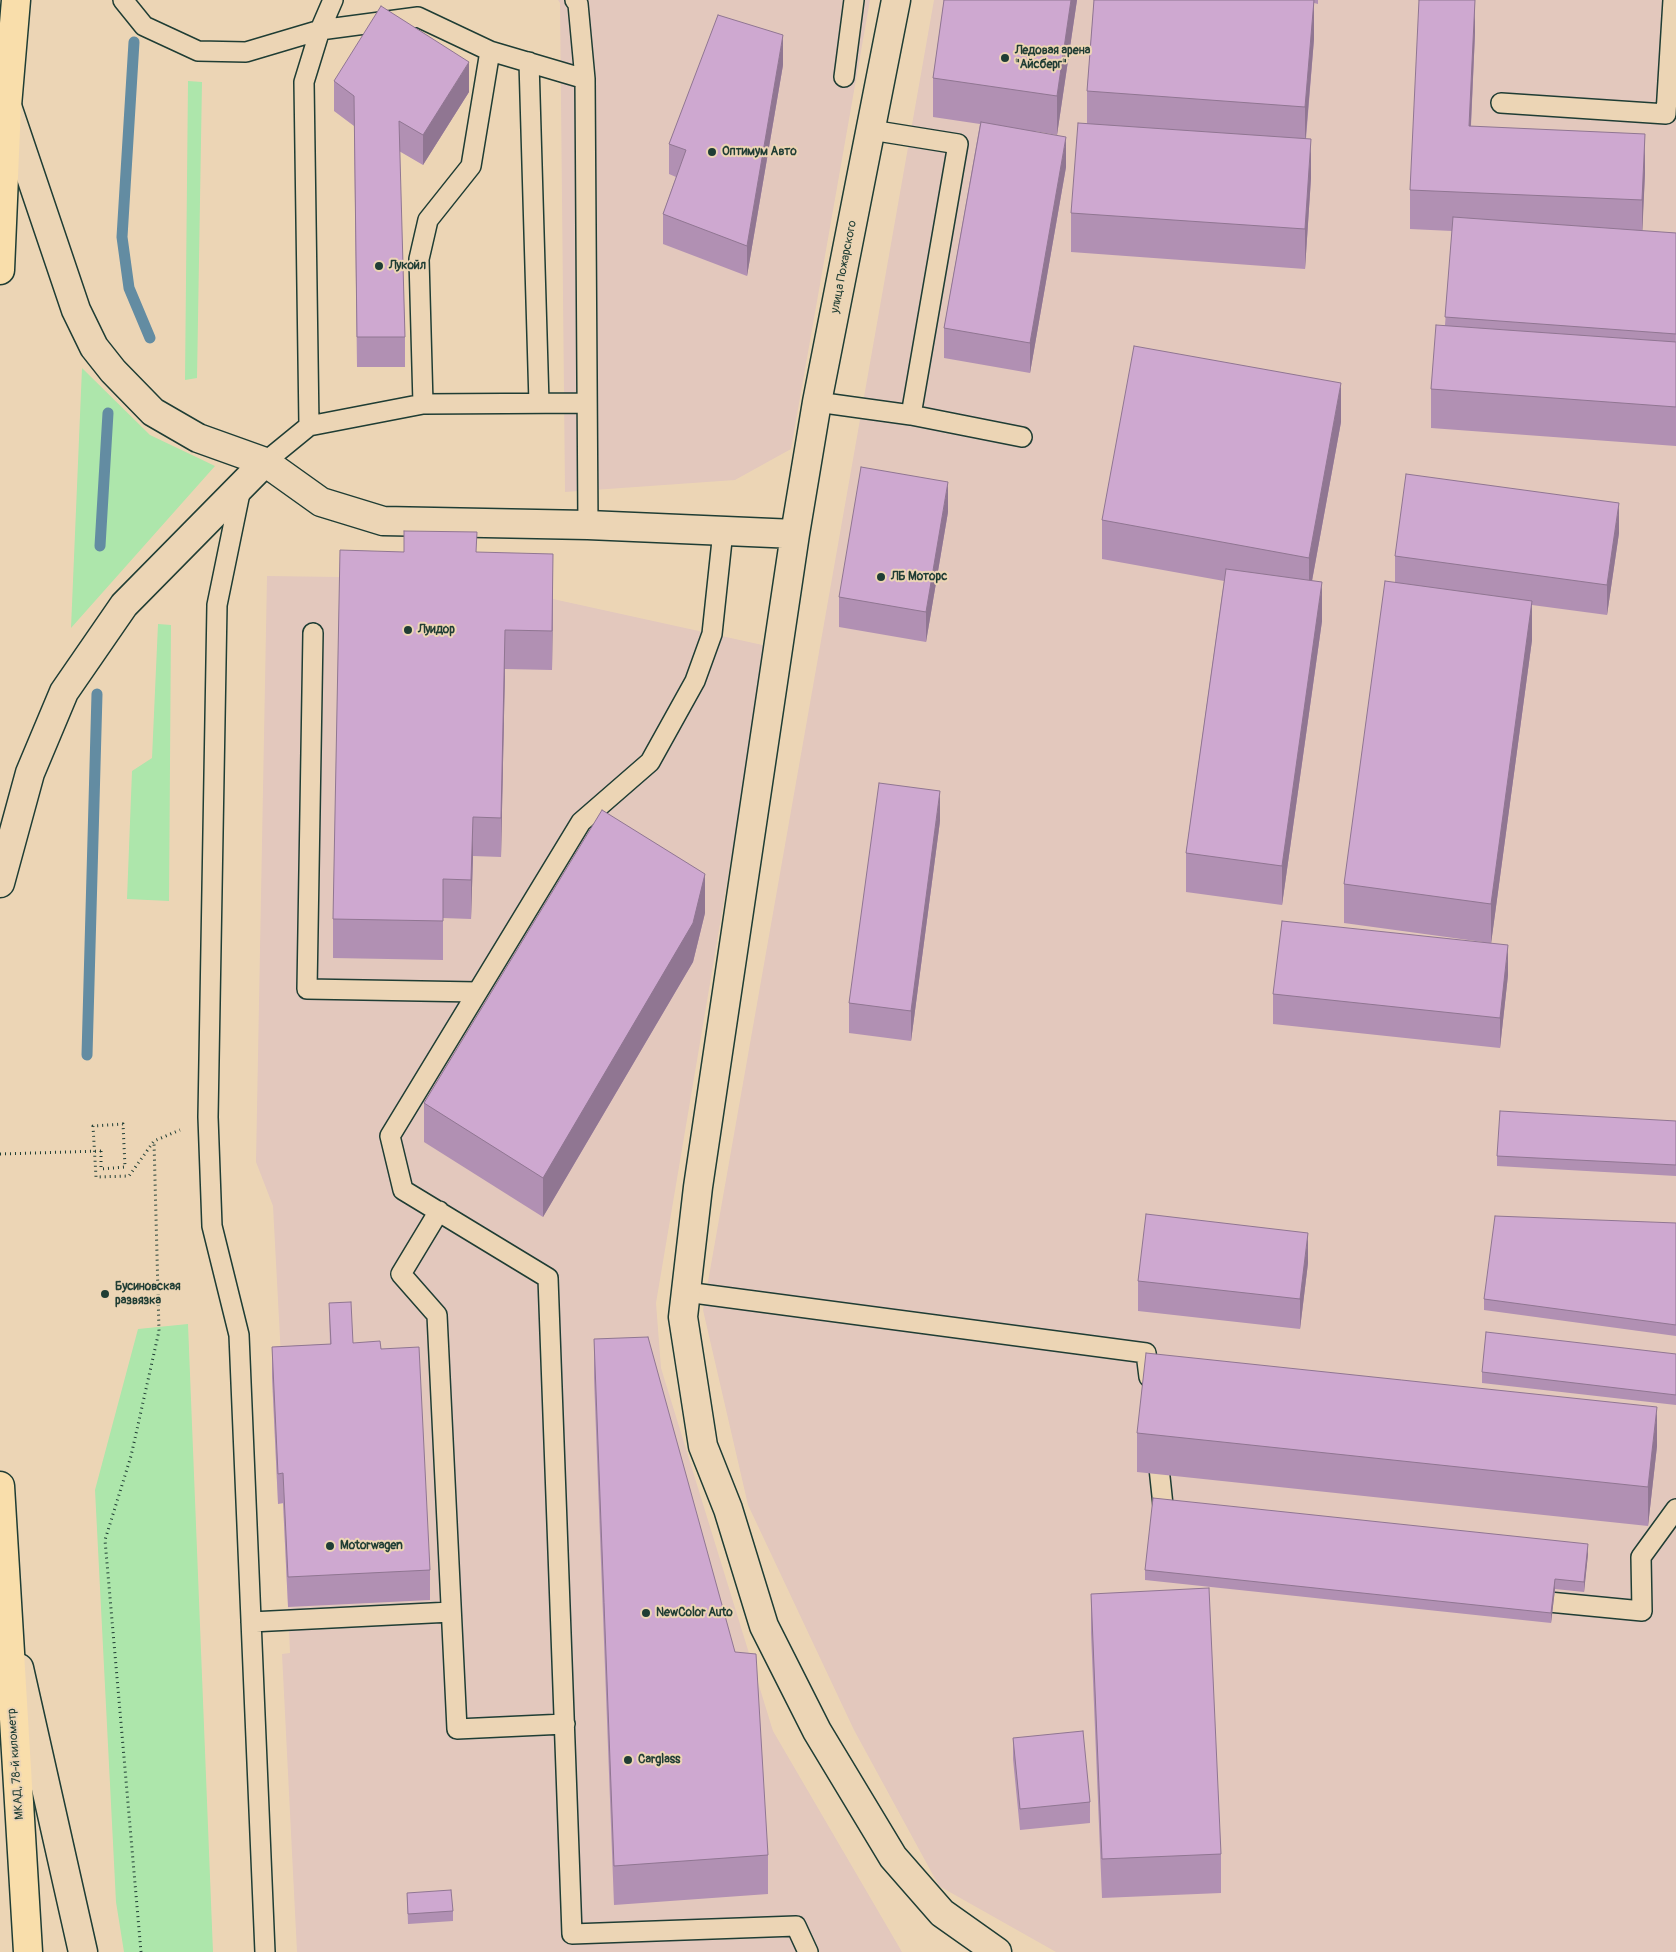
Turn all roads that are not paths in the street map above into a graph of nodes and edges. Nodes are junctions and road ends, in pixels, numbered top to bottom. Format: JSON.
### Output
{"nodes":[{"id":1,"x":16,"y":0,"type":"edge"},
{"id":2,"x":123,"y":0,"type":"edge"},
{"id":3,"x":333,"y":0,"type":"edge"},
{"id":4,"x":575,"y":0,"type":"edge"},
{"id":5,"x":854,"y":0,"type":"edge"},
{"id":6,"x":896,"y":0,"type":"edge"},
{"id":7,"x":1673,"y":0,"type":"edge"},
{"id":8,"x":320,"y":30,"type":"junction"},
{"id":9,"x":490,"y":51,"type":"junction"},
{"id":10,"x":529,"y":62,"type":"junction"},
{"id":11,"x":844,"y":77,"type":"dead end"},
{"id":12,"x":585,"y":79,"type":"junction"},
{"id":13,"x":1501,"y":103,"type":"dead end"},
{"id":14,"x":7,"y":106,"type":"junction"},
{"id":15,"x":871,"y":130,"type":"junction"},
{"id":16,"x":0,"y":270,"type":"edge"},
{"id":17,"x":586,"y":402,"type":"junction"},
{"id":18,"x":817,"y":402,"type":"junction"},
{"id":19,"x":539,"y":403,"type":"junction"},
{"id":20,"x":423,"y":404,"type":"junction"},
{"id":21,"x":911,"y":415,"type":"junction"},
{"id":22,"x":309,"y":426,"type":"junction"},
{"id":23,"x":1022,"y":437,"type":"dead end"},
{"id":24,"x":265,"y":462,"type":"junction"},
{"id":25,"x":241,"y":486,"type":"junction"},
{"id":26,"x":588,"y":525,"type":"junction"},
{"id":27,"x":723,"y":531,"type":"junction"},
{"id":28,"x":795,"y":534,"type":"junction"},
{"id":29,"x":313,"y":633,"type":"dead end"},
{"id":30,"x":0,"y":883,"type":"edge"},
{"id":31,"x":477,"y":992,"type":"junction"},
{"id":32,"x":439,"y":1211,"type":"junction"},
{"id":33,"x":686,"y":1292,"type":"junction"},
{"id":34,"x":1150,"y":1391,"type":"edge"},
{"id":35,"x":1155,"y":1430,"type":"edge"},
{"id":36,"x":0,"y":1486,"type":"edge"},
{"id":37,"x":1676,"y":1509,"type":"edge"},
{"id":38,"x":1166,"y":1537,"type":"edge"},
{"id":39,"x":1514,"y":1599,"type":"edge"},
{"id":40,"x":451,"y":1612,"type":"junction"},
{"id":41,"x":6,"y":1614,"type":"junction"},
{"id":42,"x":251,"y":1622,"type":"junction"},
{"id":43,"x":564,"y":1724,"type":"junction"},
{"id":44,"x":28,"y":1952,"type":"edge"},
{"id":45,"x":83,"y":1952,"type":"edge"},
{"id":46,"x":265,"y":1952,"type":"edge"},
{"id":47,"x":808,"y":1952,"type":"edge"},
{"id":48,"x":997,"y":1952,"type":"edge"}],
"edges":[{"from":1,"to":14,"type":"highway"},
{"from":2,"to":8,"type":"lane"},
{"from":3,"to":8,"type":"lane"},
{"from":4,"to":12,"type":"lane"},
{"from":5,"to":11,"type":"lane"},
{"from":6,"to":15,"type":"street","name":"улица Пожарского"},
{"from":7,"to":13,"type":"lane"},
{"from":8,"to":9,"type":"lane"},
{"from":8,"to":22,"type":"lane"},
{"from":9,"to":10,"type":"lane"},
{"from":9,"to":20,"type":"lane"},
{"from":10,"to":12,"type":"lane"},
{"from":10,"to":19,"type":"lane"},
{"from":12,"to":17,"type":"lane"},
{"from":14,"to":16,"type":"highway"},
{"from":14,"to":24,"type":"street"},
{"from":15,"to":18,"type":"street","name":"улица Пожарского"},
{"from":15,"to":21,"type":"lane"},
{"from":17,"to":19,"type":"lane"},
{"from":17,"to":26,"type":"lane"},
{"from":18,"to":21,"type":"lane"},
{"from":18,"to":28,"type":"street","name":"улица Пожарского"},
{"from":19,"to":20,"type":"lane"},
{"from":20,"to":22,"type":"lane"},
{"from":21,"to":23,"type":"lane"},
{"from":22,"to":24,"type":"lane"},
{"from":24,"to":25,"type":"street"},
{"from":24,"to":26,"type":"street"},
{"from":25,"to":30,"type":"street"},
{"from":25,"to":42,"type":"lane"},
{"from":26,"to":27,"type":"street"},
{"from":27,"to":28,"type":"street"},
{"from":27,"to":31,"type":"lane"},
{"from":28,"to":33,"type":"street","name":"улица Пожарского"},
{"from":29,"to":31,"type":"lane"},
{"from":31,"to":32,"type":"lane"},
{"from":32,"to":40,"type":"lane"},
{"from":32,"to":43,"type":"lane"},
{"from":33,"to":34,"type":"lane"},
{"from":33,"to":48,"type":"street","name":"улица Пожарского"},
{"from":35,"to":38,"type":"lane"},
{"from":36,"to":41,"type":"highway","name":"МКАД, 78-й километр"},
{"from":37,"to":39,"type":"lane"},
{"from":40,"to":42,"type":"lane"},
{"from":40,"to":43,"type":"lane"},
{"from":41,"to":44,"type":"highway","name":"МКАД, 78-й километр"},
{"from":41,"to":45,"type":"street"},
{"from":42,"to":46,"type":"lane"},
{"from":43,"to":47,"type":"lane"}]}
